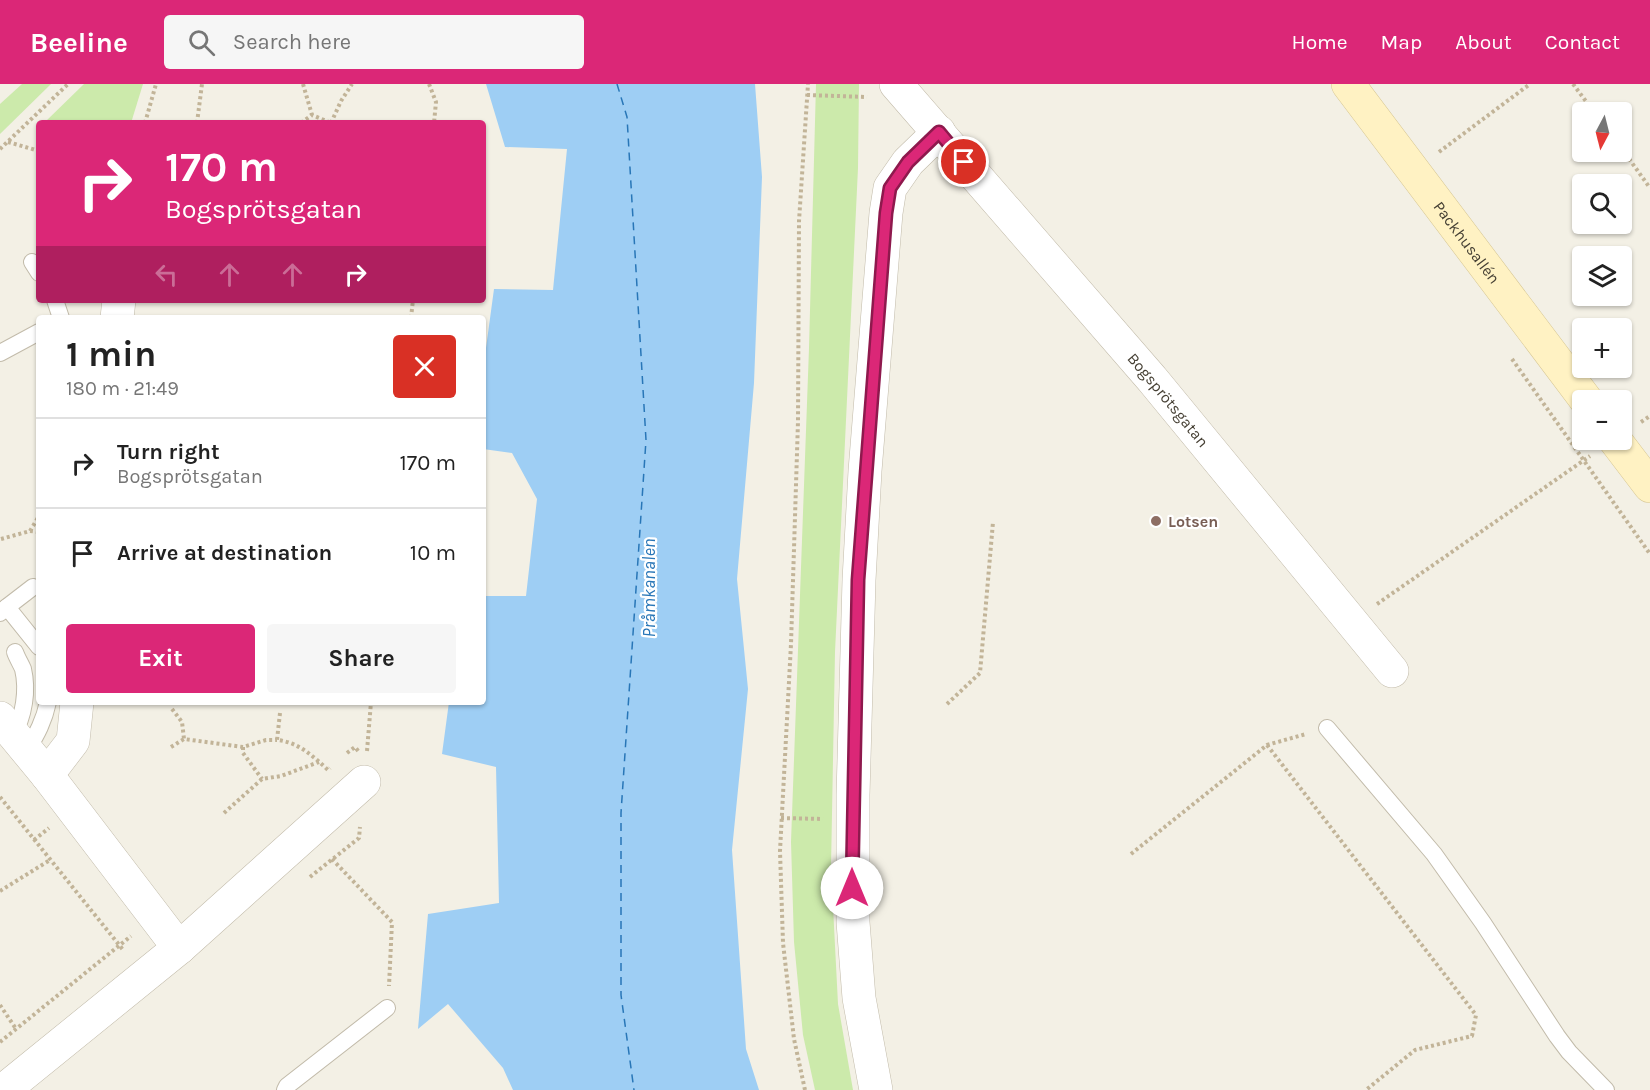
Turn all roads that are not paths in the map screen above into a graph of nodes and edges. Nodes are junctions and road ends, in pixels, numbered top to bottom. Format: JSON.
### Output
{"nodes":[{"id":1,"x":1348,"y":84,"type":"edge"},
{"id":2,"x":884,"y":89,"type":"edge"},
{"id":3,"x":939,"y":132,"type":"junction"},
{"id":4,"x":36,"y":334,"type":"edge"},
{"id":5,"x":0,"y":353,"type":"edge"},
{"id":6,"x":1578,"y":390,"type":"edge"},
{"id":7,"x":1623,"y":450,"type":"edge"},
{"id":8,"x":1650,"y":486,"type":"edge"},
{"id":9,"x":33,"y":587,"type":"dead end"},
{"id":10,"x":3,"y":610,"type":"edge"},
{"id":11,"x":36,"y":644,"type":"edge"},
{"id":12,"x":15,"y":652,"type":"dead end"},
{"id":13,"x":1392,"y":671,"type":"dead end"},
{"id":14,"x":47,"y":705,"type":"edge"},
{"id":15,"x":77,"y":705,"type":"edge"},
{"id":16,"x":1327,"y":728,"type":"road end"},
{"id":17,"x":13,"y":734,"type":"edge"},
{"id":18,"x":358,"y":771,"type":"road end"},
{"id":19,"x":47,"y":775,"type":"junction"},
{"id":20,"x":179,"y":948,"type":"junction"},
{"id":21,"x":387,"y":1008,"type":"road end"},
{"id":22,"x":15,"y":1087,"type":"edge"},
{"id":23,"x":285,"y":1090,"type":"edge"},
{"id":24,"x":876,"y":1090,"type":"edge"},
{"id":25,"x":1606,"y":1090,"type":"edge"}],
"edges":[{"from":1,"to":6,"type":"street","name":"Packhusallén"},
{"from":2,"to":3,"type":"street","name":"Bogsprötsgatan"},
{"from":3,"to":13,"type":"street","name":"Bogsprötsgatan"},
{"from":3,"to":24,"type":"street"},
{"from":4,"to":5,"type":"lane"},
{"from":7,"to":8,"type":"street"},
{"from":9,"to":10,"type":"lane"},
{"from":10,"to":11,"type":"lane"},
{"from":12,"to":17,"type":"lane"},
{"from":14,"to":17,"type":"lane"},
{"from":15,"to":19,"type":"street"},
{"from":16,"to":25,"type":"lane"},
{"from":17,"to":19,"type":"street"},
{"from":18,"to":20,"type":"street"},
{"from":19,"to":20,"type":"street"},
{"from":20,"to":22,"type":"street"},
{"from":21,"to":23,"type":"lane"}]}
